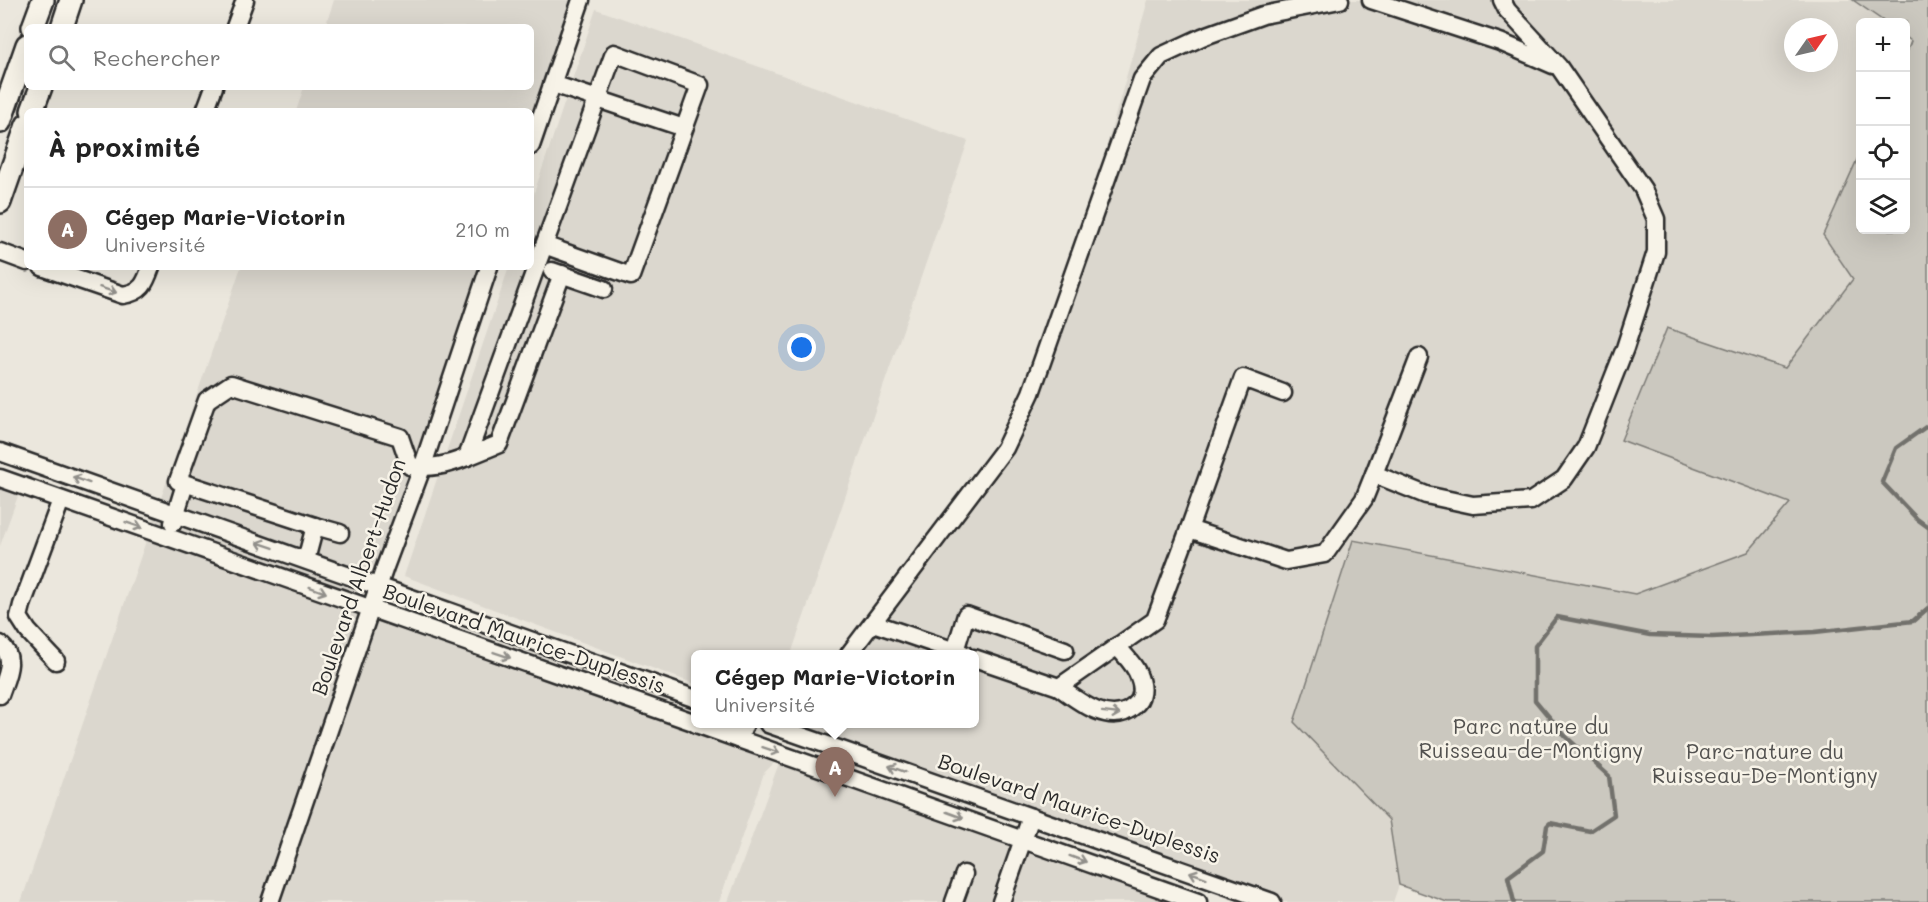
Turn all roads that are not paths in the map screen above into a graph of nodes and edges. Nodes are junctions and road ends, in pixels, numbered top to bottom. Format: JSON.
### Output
{"nodes":[{"id":1,"x":43,"y":0,"type":"edge"},
{"id":2,"x":71,"y":0,"type":"edge"},
{"id":3,"x":245,"y":0,"type":"edge"},
{"id":4,"x":581,"y":0,"type":"edge"},
{"id":5,"x":1340,"y":0,"type":"edge"},
{"id":6,"x":1371,"y":0,"type":"edge"},
{"id":7,"x":1502,"y":0,"type":"edge"},
{"id":8,"x":34,"y":24,"type":"edge"},
{"id":9,"x":63,"y":24,"type":"edge"},
{"id":10,"x":236,"y":24,"type":"edge"},
{"id":11,"x":24,"y":54,"type":"edge"},
{"id":12,"x":1559,"y":67,"type":"junction"},
{"id":13,"x":553,"y":84,"type":"junction"},
{"id":14,"x":39,"y":90,"type":"edge"},
{"id":15,"x":213,"y":90,"type":"edge"},
{"id":16,"x":598,"y":98,"type":"junction"},
{"id":17,"x":33,"y":108,"type":"edge"},
{"id":18,"x":206,"y":108,"type":"edge"},
{"id":19,"x":0,"y":122,"type":"edge"},
{"id":20,"x":684,"y":128,"type":"junction"},
{"id":21,"x":24,"y":134,"type":"edge"},
{"id":22,"x":534,"y":138,"type":"edge"},
{"id":23,"x":0,"y":202,"type":"edge"},
{"id":24,"x":544,"y":245,"type":"junction"},
{"id":25,"x":0,"y":252,"type":"edge"},
{"id":26,"x":24,"y":261,"type":"edge"},
{"id":27,"x":534,"y":265,"type":"edge"},
{"id":28,"x":51,"y":270,"type":"edge"},
{"id":29,"x":149,"y":270,"type":"edge"},
{"id":30,"x":488,"y":270,"type":"edge"},
{"id":31,"x":532,"y":270,"type":"edge"},
{"id":32,"x":562,"y":274,"type":"junction"},
{"id":33,"x":604,"y":289,"type":"dead end"},
{"id":34,"x":1419,"y":357,"type":"dead end"},
{"id":35,"x":1283,"y":393,"type":"dead end"},
{"id":36,"x":0,"y":452,"type":"edge"},
{"id":37,"x":467,"y":457,"type":"junction"},
{"id":38,"x":422,"y":468,"type":"junction"},
{"id":39,"x":1374,"y":474,"type":"junction"},
{"id":40,"x":0,"y":478,"type":"edge"},
{"id":41,"x":184,"y":484,"type":"junction"},
{"id":42,"x":61,"y":500,"type":"junction"},
{"id":43,"x":176,"y":514,"type":"junction"},
{"id":44,"x":315,"y":526,"type":"junction"},
{"id":45,"x":1189,"y":529,"type":"junction"},
{"id":46,"x":340,"y":533,"type":"dead end"},
{"id":47,"x":168,"y":537,"type":"junction"},
{"id":48,"x":306,"y":560,"type":"junction"},
{"id":49,"x":379,"y":586,"type":"junction"},
{"id":50,"x":370,"y":608,"type":"junction"},
{"id":51,"x":873,"y":623,"type":"junction"},
{"id":52,"x":2,"y":645,"type":"edge"},
{"id":53,"x":1118,"y":646,"type":"junction"},
{"id":54,"x":852,"y":650,"type":"edge"},
{"id":55,"x":951,"y":650,"type":"edge"},
{"id":56,"x":960,"y":650,"type":"edge"},
{"id":57,"x":1065,"y":650,"type":"dead end"},
{"id":58,"x":979,"y":659,"type":"edge"},
{"id":59,"x":56,"y":661,"type":"dead end"},
{"id":60,"x":1059,"y":687,"type":"junction"},
{"id":61,"x":0,"y":695,"type":"edge"},
{"id":62,"x":691,"y":698,"type":"edge"},
{"id":63,"x":691,"y":721,"type":"edge"},
{"id":64,"x":726,"y":728,"type":"edge"},
{"id":65,"x":796,"y":728,"type":"edge"},
{"id":66,"x":742,"y":731,"type":"edge"},
{"id":67,"x":810,"y":737,"type":"junction"},
{"id":68,"x":801,"y":760,"type":"junction"},
{"id":69,"x":1031,"y":817,"type":"junction"},
{"id":70,"x":1023,"y":840,"type":"junction"},
{"id":71,"x":964,"y":874,"type":"dead end"},
{"id":72,"x":270,"y":902,"type":"edge"},
{"id":73,"x":954,"y":902,"type":"edge"},
{"id":74,"x":1001,"y":902,"type":"edge"},
{"id":75,"x":1198,"y":902,"type":"edge"},
{"id":76,"x":1272,"y":902,"type":"edge"}],
"edges":[{"from":1,"to":8,"type":"main road"},
{"from":2,"to":9,"type":"main road"},
{"from":3,"to":10,"type":"street"},
{"from":4,"to":13,"type":"street"},
{"from":5,"to":51,"type":"street"},
{"from":6,"to":12,"type":"street"},
{"from":7,"to":12,"type":"street"},
{"from":11,"to":19,"type":"main road"},
{"from":12,"to":39,"type":"street"},
{"from":13,"to":16,"type":"street"},
{"from":13,"to":22,"type":"street"},
{"from":14,"to":17,"type":"main road"},
{"from":15,"to":18,"type":"street"},
{"from":16,"to":20,"type":"street"},
{"from":16,"to":20,"type":"street"},
{"from":16,"to":24,"type":"street"},
{"from":20,"to":24,"type":"street"},
{"from":21,"to":23,"type":"main road"},
{"from":24,"to":27,"type":"street"},
{"from":25,"to":26,"type":"street"},
{"from":27,"to":32,"type":"street"},
{"from":28,"to":29,"type":"street","one_way":true},
{"from":30,"to":38,"type":"street","name":"Boulevard Albert-Hudon"},
{"from":31,"to":37,"type":"street"},
{"from":32,"to":33,"type":"street"},
{"from":32,"to":37,"type":"street"},
{"from":34,"to":39,"type":"street"},
{"from":35,"to":45,"type":"street"},
{"from":43,"to":36,"type":"street","name":"Boulevard Maurice-Duplessis","one_way":true},
{"from":37,"to":38,"type":"street"},
{"from":38,"to":41,"type":"street"},
{"from":38,"to":49,"type":"street","name":"Boulevard Albert-Hudon"},
{"from":39,"to":45,"type":"street"},
{"from":40,"to":42,"type":"street","name":"Boulevard Maurice-Duplessis"},
{"from":41,"to":43,"type":"street"},
{"from":41,"to":44,"type":"street"},
{"from":42,"to":47,"type":"street","name":"Boulevard Maurice-Duplessis","one_way":true},
{"from":42,"to":59,"type":"street"},
{"from":43,"to":47,"type":"street"},
{"from":48,"to":43,"type":"street","name":"Boulevard Maurice-Duplessis","one_way":true},
{"from":44,"to":46,"type":"street"},
{"from":44,"to":48,"type":"street"},
{"from":45,"to":53,"type":"street"},
{"from":47,"to":50,"type":"street","name":"Boulevard Maurice-Duplessis","one_way":true},
{"from":48,"to":49,"type":"street","name":"Boulevard Maurice-Duplessis"},
{"from":49,"to":50,"type":"street","name":"Boulevard Albert-Hudon"},
{"from":49,"to":62,"type":"street","name":"Boulevard Maurice-Duplessis"},
{"from":50,"to":63,"type":"street","name":"Boulevard Maurice-Duplessis","one_way":true},
{"from":50,"to":72,"type":"street","name":"Boulevard Albert-Hudon"},
{"from":51,"to":54,"type":"street"},
{"from":51,"to":55,"type":"street"},
{"from":52,"to":61,"type":"street"},
{"from":53,"to":60,"type":"street"},
{"from":60,"to":53,"type":"street","one_way":true},
{"from":56,"to":57,"type":"street"},
{"from":58,"to":60,"type":"street"},
{"from":64,"to":66,"type":"street","name":"Boulevard Maurice-Duplessis"},
{"from":65,"to":67,"type":"street","name":"Boulevard Maurice-Duplessis"},
{"from":66,"to":68,"type":"street","name":"Boulevard Maurice-Duplessis","one_way":true},
{"from":67,"to":68,"type":"street"},
{"from":69,"to":67,"type":"street","name":"Boulevard Maurice-Duplessis","one_way":true},
{"from":68,"to":70,"type":"street","name":"Boulevard Maurice-Duplessis","one_way":true},
{"from":69,"to":70,"type":"street"},
{"from":76,"to":69,"type":"street","name":"Boulevard Maurice-Duplessis","one_way":true},
{"from":70,"to":74,"type":"street"},
{"from":70,"to":75,"type":"street","name":"Boulevard Maurice-Duplessis","one_way":true},
{"from":71,"to":73,"type":"street"}]}
